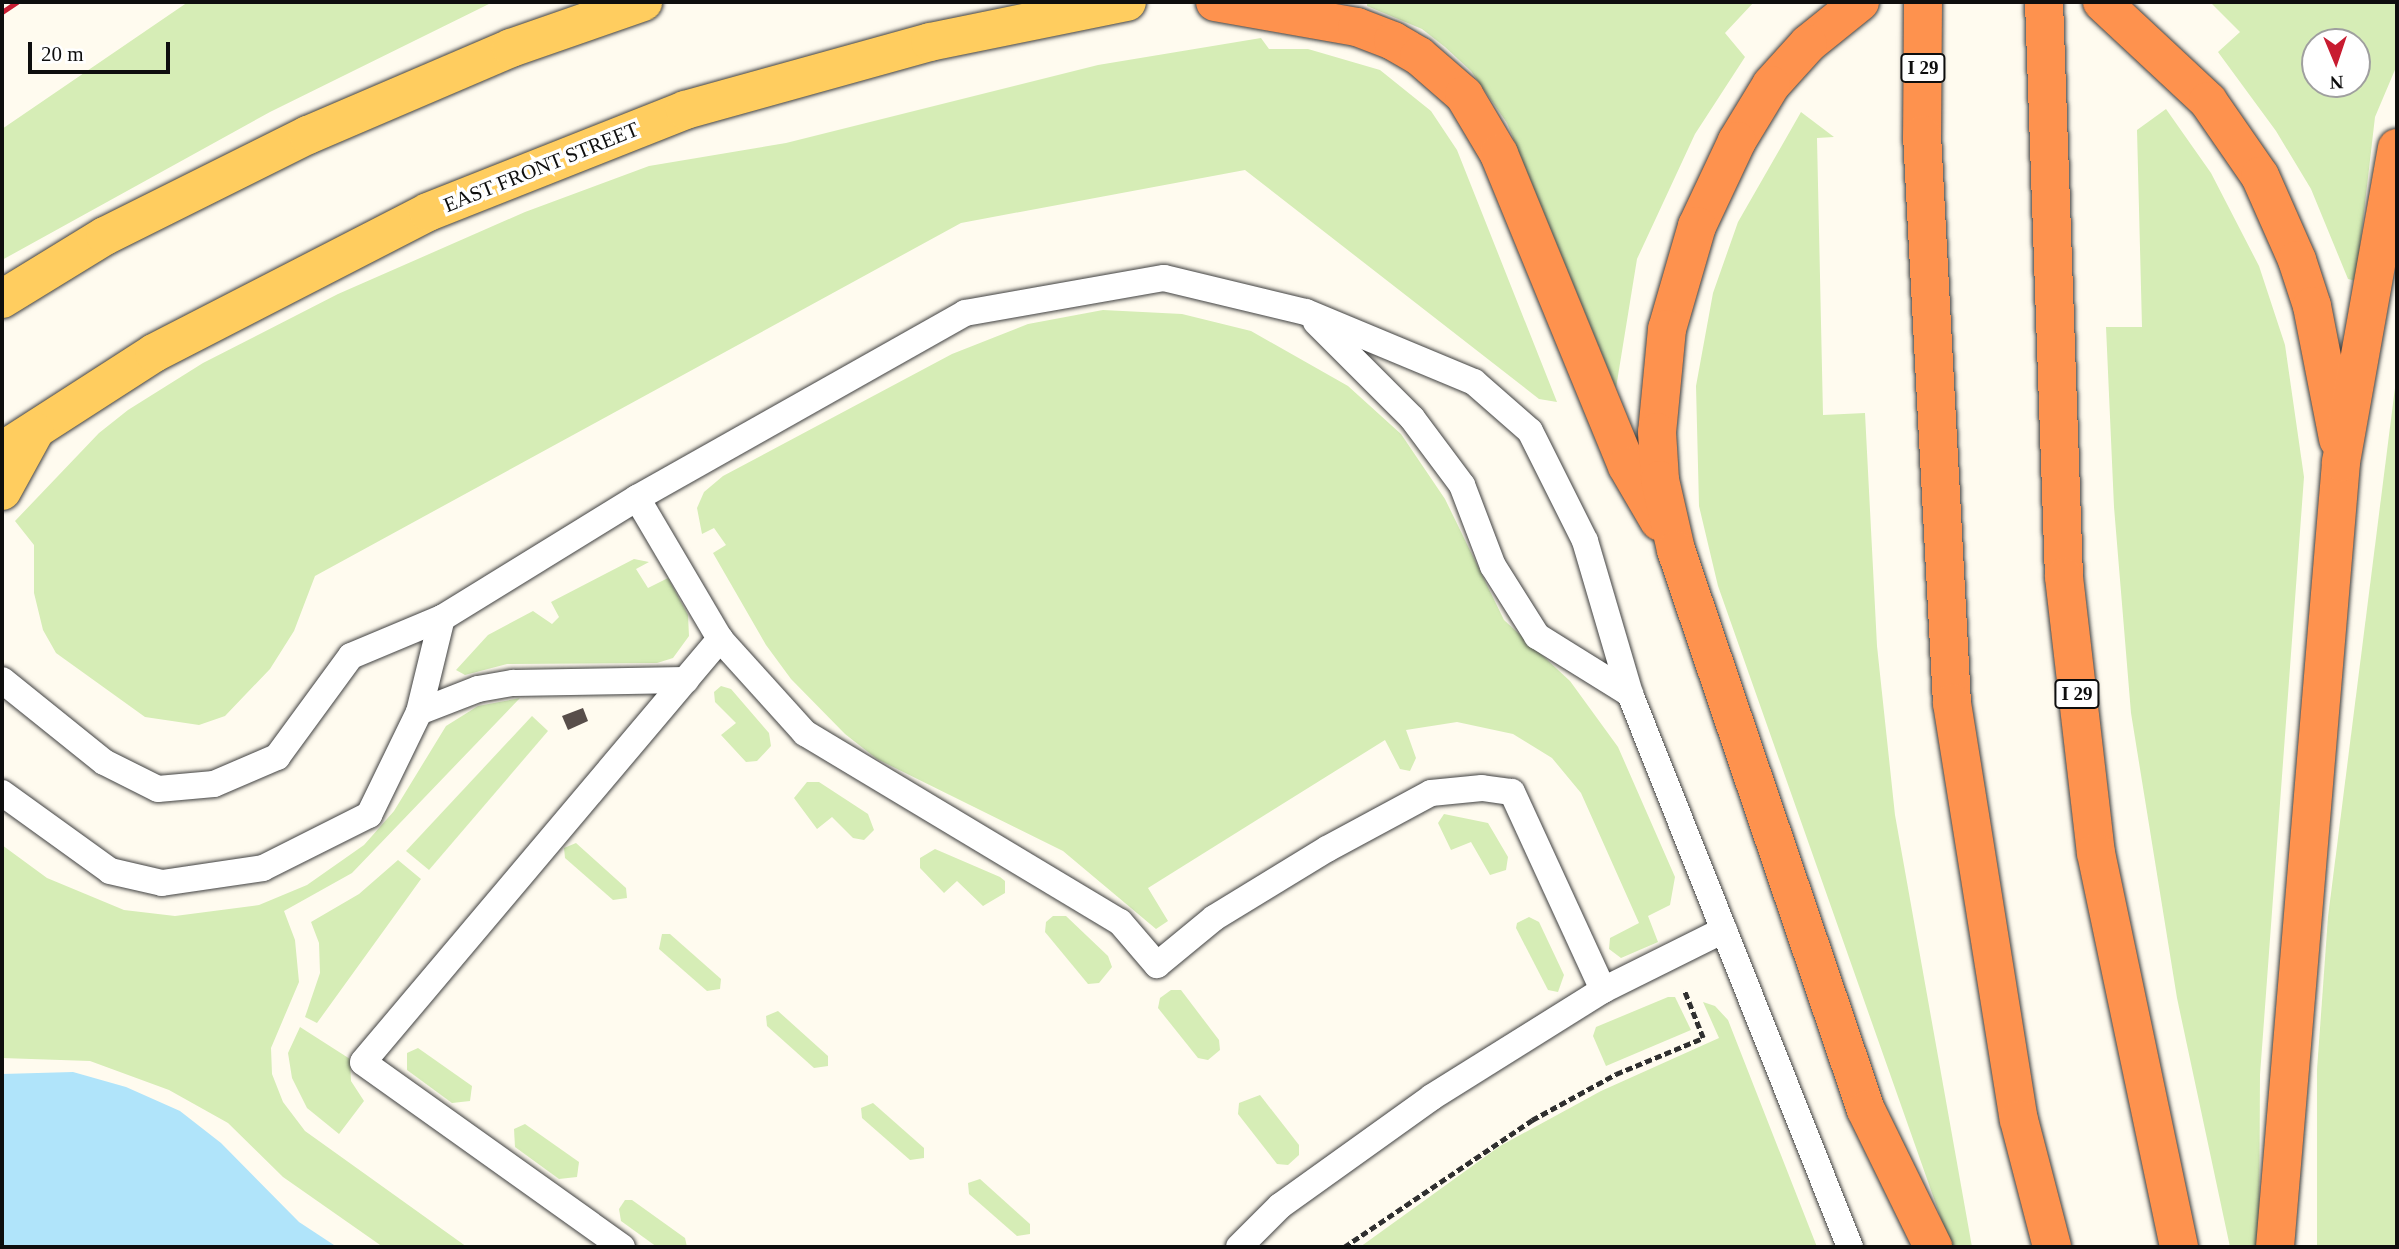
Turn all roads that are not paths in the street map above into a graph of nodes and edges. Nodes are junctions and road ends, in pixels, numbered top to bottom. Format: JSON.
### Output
{"nodes":[{"id":1,"x":643,"y":2,"type":"edge"},
{"id":2,"x":1127,"y":2,"type":"edge"},
{"id":3,"x":1215,"y":2,"type":"edge"},
{"id":4,"x":1860,"y":2,"type":"edge"},
{"id":5,"x":1923,"y":2,"type":"edge"},
{"id":6,"x":2045,"y":2,"type":"edge"},
{"id":7,"x":2102,"y":2,"type":"edge"},
{"id":8,"x":2397,"y":148,"type":"edge"},
{"id":9,"x":2,"y":299,"type":"edge"},
{"id":10,"x":1306,"y":312,"type":"junction"},
{"id":11,"x":36,"y":429,"type":"junction"},
{"id":12,"x":2,"y":451,"type":"edge"},
{"id":13,"x":2341,"y":462,"type":"junction"},
{"id":14,"x":2,"y":491,"type":"edge"},
{"id":15,"x":637,"y":498,"type":"junction"},
{"id":16,"x":1676,"y":550,"type":"junction"},
{"id":17,"x":442,"y":618,"type":"junction"},
{"id":18,"x":720,"y":639,"type":"junction"},
{"id":19,"x":2,"y":680,"type":"edge"},
{"id":20,"x":686,"y":680,"type":"junction"},
{"id":21,"x":1630,"y":694,"type":"junction"},
{"id":22,"x":419,"y":712,"type":"junction"},
{"id":23,"x":2,"y":793,"type":"edge"},
{"id":24,"x":1724,"y":930,"type":"junction"},
{"id":25,"x":1603,"y":990,"type":"junction"},
{"id":26,"x":622,"y":1247,"type":"edge"},
{"id":27,"x":1239,"y":1247,"type":"edge"},
{"id":28,"x":1850,"y":1247,"type":"edge"},
{"id":29,"x":1933,"y":1247,"type":"edge"},
{"id":30,"x":2052,"y":1247,"type":"edge"},
{"id":31,"x":2179,"y":1247,"type":"edge"},
{"id":32,"x":2275,"y":1247,"type":"edge"}],
"edges":[{"from":1,"to":9,"type":"main road"},
{"from":2,"to":11,"type":"main road","name":"EAST FRONT STREET"},
{"from":3,"to":16,"type":"highway"},
{"from":4,"to":16,"type":"highway"},
{"from":5,"to":30,"type":"highway","number":"I 29"},
{"from":6,"to":31,"type":"highway","number":"I 29"},
{"from":7,"to":13,"type":"highway"},
{"from":8,"to":13,"type":"highway"},
{"from":10,"to":15,"type":"lane"},
{"from":10,"to":21,"type":"lane"},
{"from":10,"to":21,"type":"lane"},
{"from":11,"to":12,"type":"main road","name":"EAST FRONT STREET"},
{"from":11,"to":14,"type":"main road"},
{"from":13,"to":32,"type":"highway"},
{"from":15,"to":17,"type":"lane"},
{"from":15,"to":18,"type":"lane"},
{"from":16,"to":29,"type":"highway"},
{"from":17,"to":19,"type":"lane"},
{"from":17,"to":22,"type":"lane"},
{"from":18,"to":20,"type":"lane"},
{"from":18,"to":25,"type":"lane"},
{"from":20,"to":22,"type":"lane"},
{"from":20,"to":26,"type":"lane"},
{"from":21,"to":24,"type":"lane"},
{"from":22,"to":23,"type":"lane"},
{"from":24,"to":25,"type":"lane"},
{"from":24,"to":28,"type":"lane"},
{"from":25,"to":27,"type":"lane"}]}
